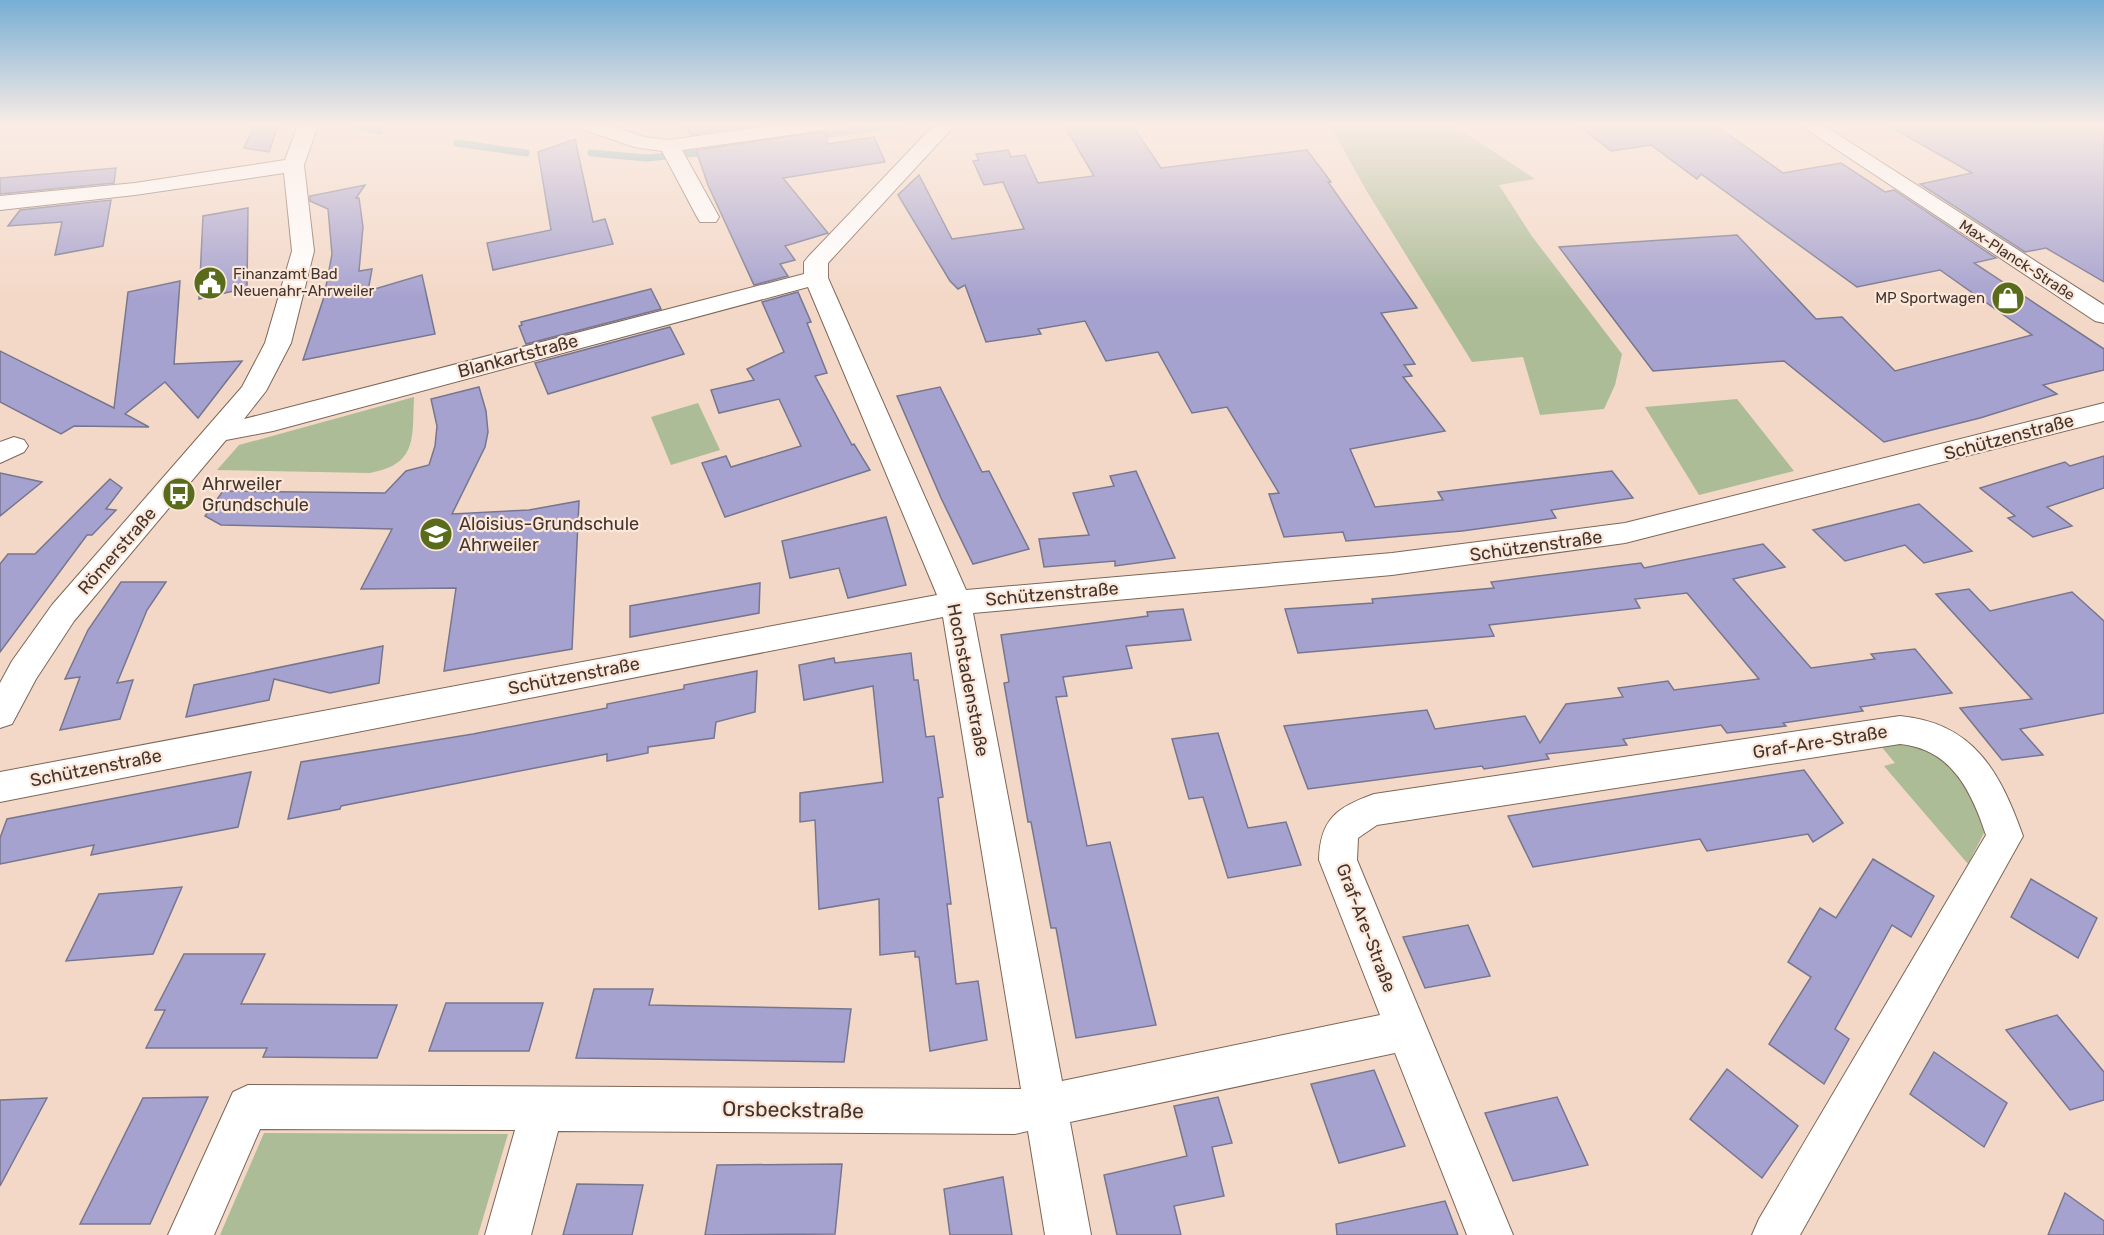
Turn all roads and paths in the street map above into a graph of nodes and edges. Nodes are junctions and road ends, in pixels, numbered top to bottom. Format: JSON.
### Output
{"nodes":[{"id":1,"x":177,"y":183,"type":"edge"},
{"id":2,"x":296,"y":183,"type":"edge"},
{"id":3,"x":689,"y":183,"type":"edge"},
{"id":4,"x":891,"y":183,"type":"edge"},
{"id":5,"x":1899,"y":183,"type":"edge"},
{"id":6,"x":0,"y":203,"type":"edge"},
{"id":7,"x":708,"y":217,"type":"dead end"},
{"id":8,"x":816,"y":278,"type":"junction"},
{"id":9,"x":2104,"y":316,"type":"edge"},
{"id":10,"x":2104,"y":412,"type":"edge"},
{"id":11,"x":220,"y":432,"type":"junction"},
{"id":12,"x":956,"y":603,"type":"junction"},
{"id":13,"x":0,"y":714,"type":"edge"},
{"id":14,"x":0,"y":787,"type":"edge"},
{"id":15,"x":1406,"y":1030,"type":"junction"},
{"id":16,"x":543,"y":1107,"type":"junction"},
{"id":17,"x":1043,"y":1107,"type":"junction"},
{"id":18,"x":191,"y":1235,"type":"edge"},
{"id":19,"x":508,"y":1235,"type":"edge"},
{"id":20,"x":1068,"y":1235,"type":"edge"},
{"id":21,"x":1490,"y":1235,"type":"edge"},
{"id":22,"x":1775,"y":1235,"type":"edge"}],
"edges":[{"from":1,"to":6,"type":"street"},
{"from":2,"to":11,"type":"street","name":"Römerstraße"},
{"from":3,"to":7,"type":"street"},
{"from":4,"to":8,"type":"street"},
{"from":5,"to":9,"type":"street","name":"Max-Planck-Straße"},
{"from":8,"to":11,"type":"street","name":"Blankartstraße"},
{"from":8,"to":12,"type":"street","name":"Hochstadenstraße"},
{"from":10,"to":12,"type":"street","name":"Schützenstraße"},
{"from":11,"to":13,"type":"street","name":"Römerstraße"},
{"from":12,"to":14,"type":"street","name":"Schützenstraße"},
{"from":12,"to":17,"type":"street","name":"Hochstadenstraße"},
{"from":15,"to":17,"type":"street"},
{"from":15,"to":21,"type":"street","name":"Graf-Are-Straße"},
{"from":15,"to":22,"type":"street","name":"Graf-Are-Straße"},
{"from":16,"to":17,"type":"street","name":"Orsbeckstraße"},
{"from":16,"to":18,"type":"street","name":"Orsbeckstraße"},
{"from":16,"to":19,"type":"street"},
{"from":17,"to":20,"type":"street","name":"Hochstadenstraße"}]}
